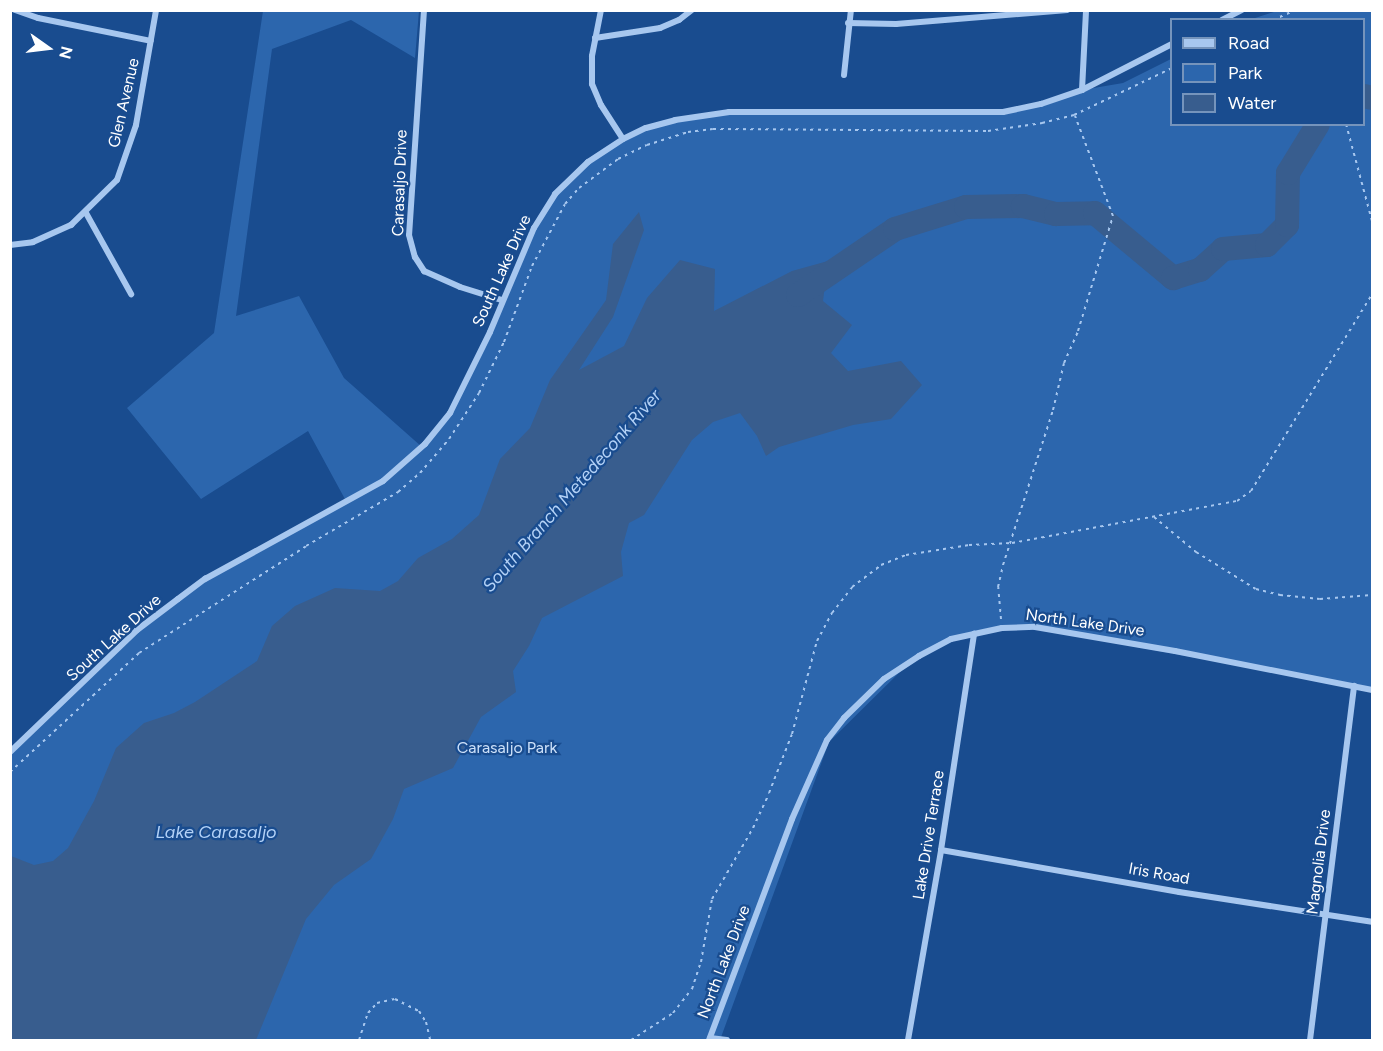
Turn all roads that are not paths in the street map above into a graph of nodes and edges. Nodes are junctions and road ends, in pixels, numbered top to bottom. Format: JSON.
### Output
{"nodes":[{"id":1,"x":15,"y":10,"type":"edge"},
{"id":2,"x":156,"y":10,"type":"edge"},
{"id":3,"x":424,"y":10,"type":"edge"},
{"id":4,"x":601,"y":10,"type":"edge"},
{"id":5,"x":693,"y":10,"type":"edge"},
{"id":6,"x":851,"y":10,"type":"edge"},
{"id":7,"x":1067,"y":10,"type":"edge"},
{"id":8,"x":1086,"y":10,"type":"edge"},
{"id":9,"x":1242,"y":10,"type":"edge"},
{"id":10,"x":1226,"y":18,"type":"edge"},
{"id":11,"x":848,"y":23,"type":"junction"},
{"id":12,"x":595,"y":38,"type":"junction"},
{"id":13,"x":152,"y":41,"type":"junction"},
{"id":14,"x":1170,"y":45,"type":"edge"},
{"id":15,"x":844,"y":75,"type":"dead end"},
{"id":16,"x":1082,"y":90,"type":"junction"},
{"id":17,"x":623,"y":139,"type":"junction"},
{"id":18,"x":86,"y":213,"type":"junction"},
{"id":19,"x":10,"y":245,"type":"edge"},
{"id":20,"x":131,"y":294,"type":"dead end"},
{"id":21,"x":502,"y":300,"type":"junction"},
{"id":22,"x":974,"y":634,"type":"junction"},
{"id":23,"x":1354,"y":686,"type":"junction"},
{"id":24,"x":1372,"y":690,"type":"edge"},
{"id":25,"x":10,"y":752,"type":"edge"},
{"id":26,"x":941,"y":850,"type":"junction"},
{"id":27,"x":1326,"y":915,"type":"junction"},
{"id":28,"x":1372,"y":922,"type":"edge"},
{"id":29,"x":709,"y":1039,"type":"edge"},
{"id":30,"x":727,"y":1041,"type":"edge"},
{"id":31,"x":908,"y":1041,"type":"edge"},
{"id":32,"x":1310,"y":1041,"type":"edge"}],
"edges":[{"from":1,"to":13,"type":"street"},
{"from":2,"to":13,"type":"street","name":"Glen Avenue"},
{"from":3,"to":21,"type":"street","name":"Carasaljo Drive"},
{"from":4,"to":12,"type":"street"},
{"from":5,"to":12,"type":"street"},
{"from":6,"to":11,"type":"street"},
{"from":7,"to":11,"type":"street"},
{"from":8,"to":16,"type":"street"},
{"from":9,"to":10,"type":"street"},
{"from":11,"to":15,"type":"street"},
{"from":12,"to":17,"type":"street"},
{"from":13,"to":18,"type":"street","name":"Glen Avenue"},
{"from":14,"to":16,"type":"street","name":"South Lake Drive"},
{"from":16,"to":17,"type":"street","name":"South Lake Drive"},
{"from":17,"to":21,"type":"street","name":"South Lake Drive"},
{"from":18,"to":19,"type":"street","name":"Glen Avenue"},
{"from":18,"to":20,"type":"street"},
{"from":21,"to":25,"type":"street","name":"South Lake Drive"},
{"from":22,"to":23,"type":"street","name":"North Lake Drive"},
{"from":22,"to":26,"type":"street","name":"Lake Drive Terrace"},
{"from":22,"to":29,"type":"street","name":"North Lake Drive"},
{"from":23,"to":24,"type":"street","name":"North Lake Drive"},
{"from":23,"to":27,"type":"street","name":"Magnolia Drive"},
{"from":26,"to":27,"type":"street","name":"Iris Road"},
{"from":26,"to":31,"type":"street","name":"Lake Drive Terrace"},
{"from":27,"to":28,"type":"street","name":"Iris Road"},
{"from":27,"to":32,"type":"street","name":"Magnolia Drive"},
{"from":29,"to":30,"type":"street"}]}
